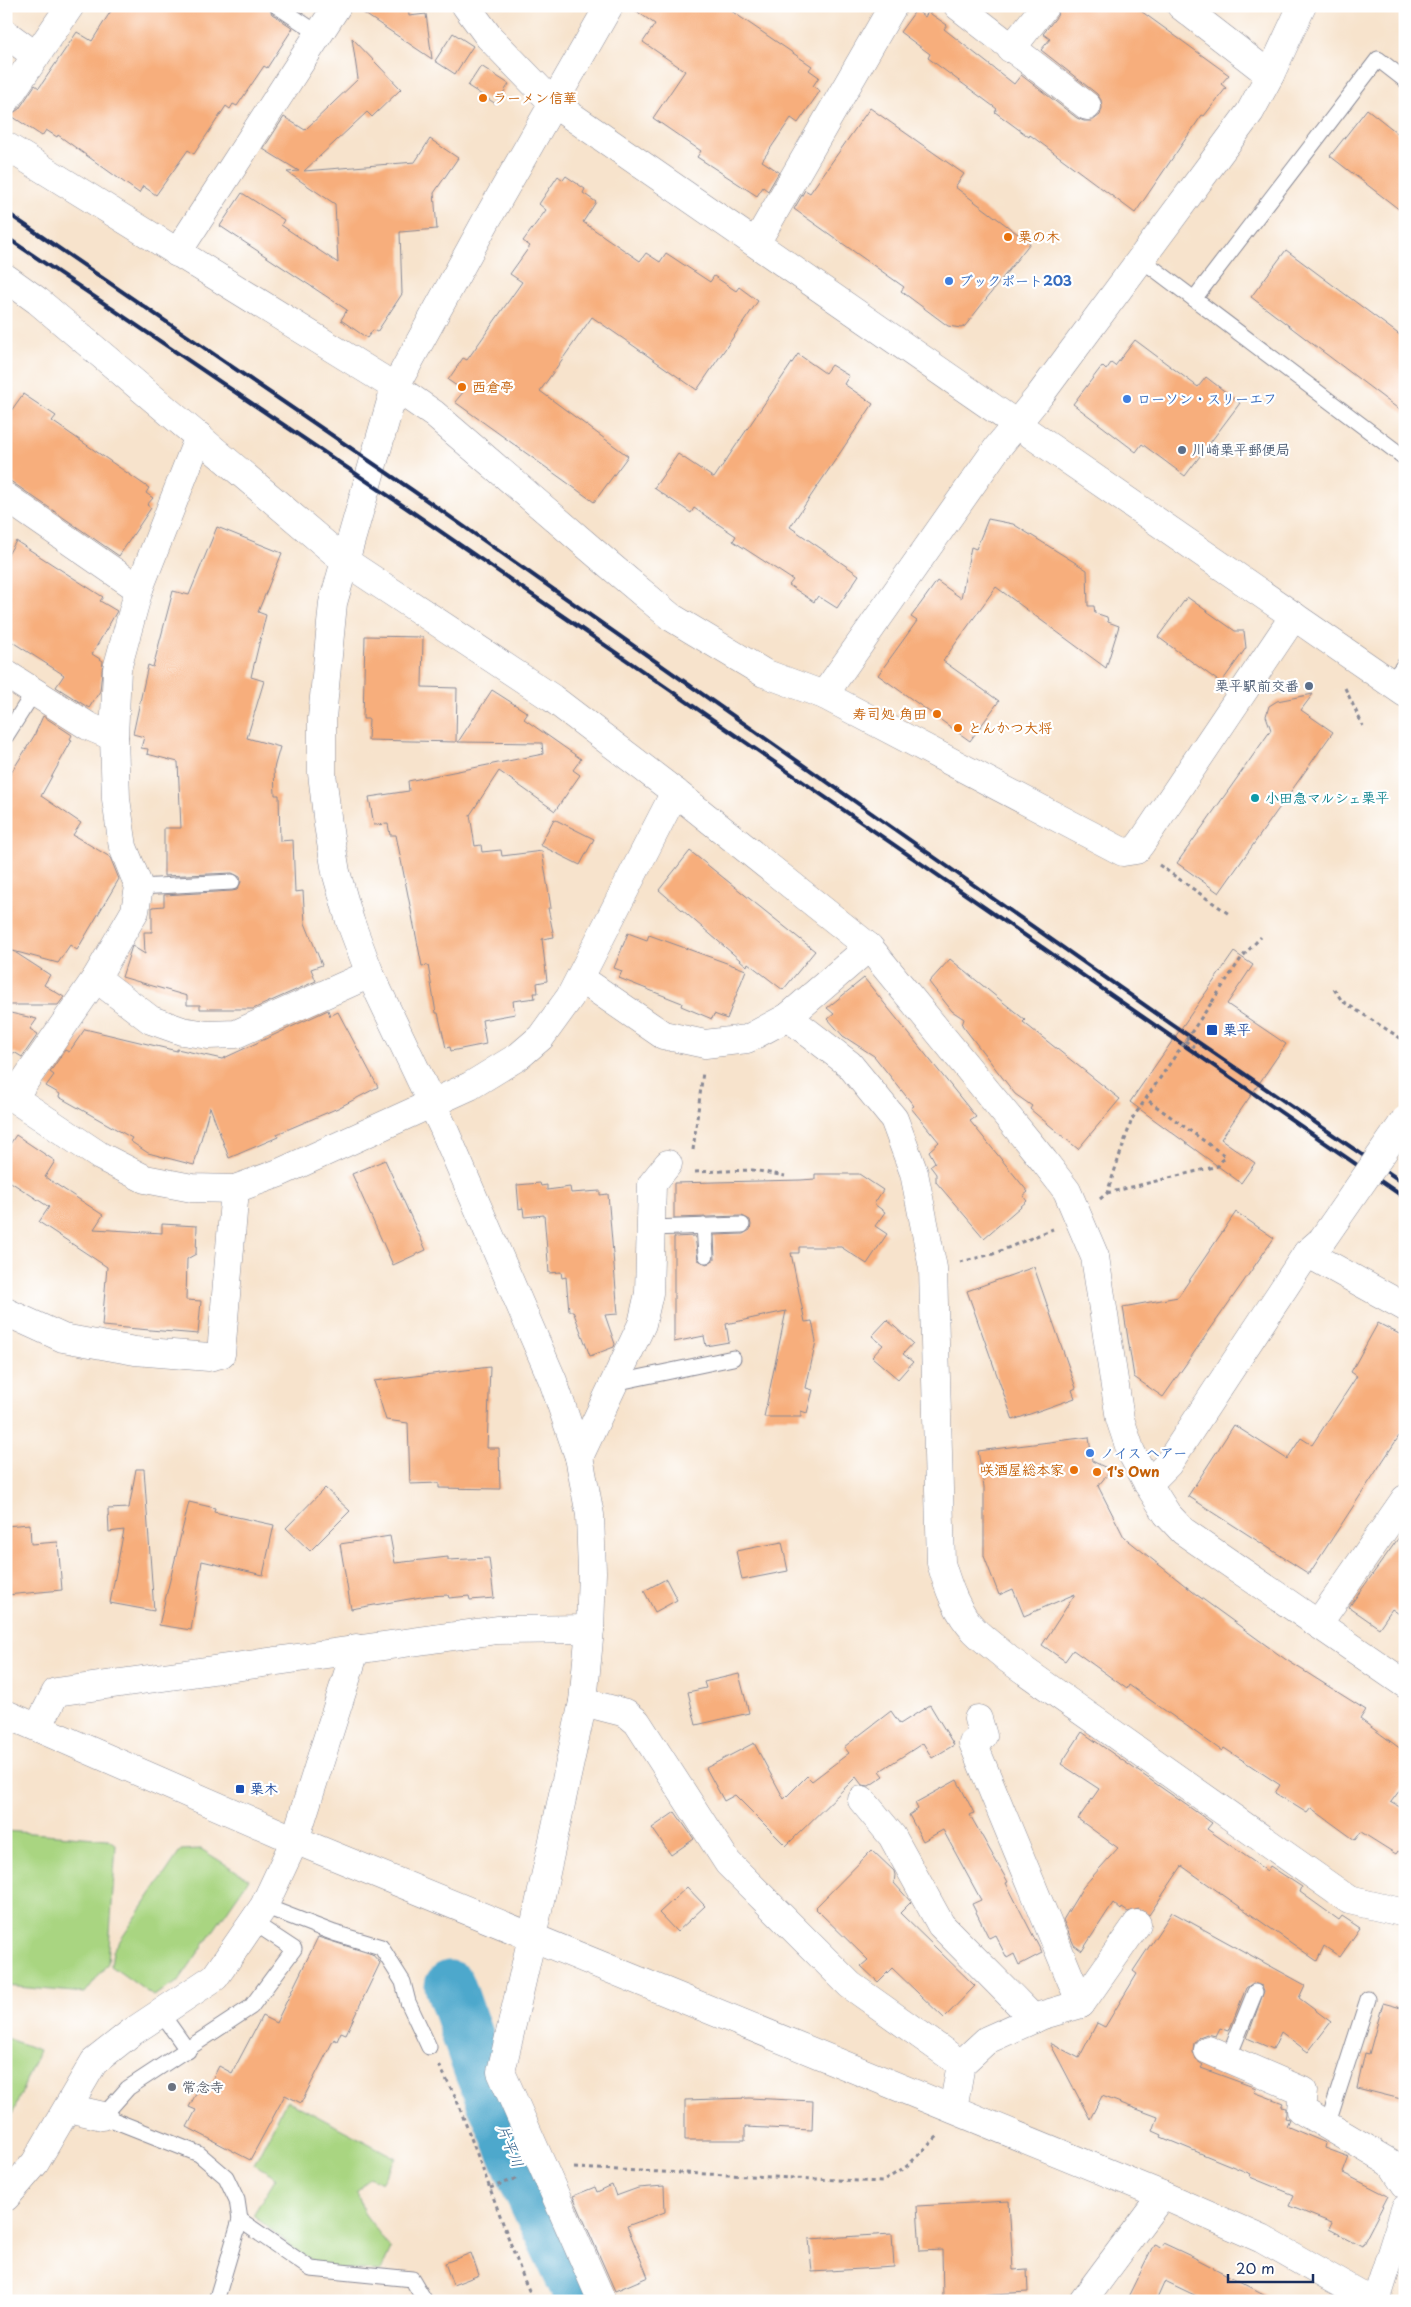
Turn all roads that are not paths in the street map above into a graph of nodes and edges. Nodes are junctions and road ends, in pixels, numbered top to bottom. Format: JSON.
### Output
{"nodes":[{"id":1,"x":70,"y":6,"type":"edge"},
{"id":2,"x":277,"y":6,"type":"edge"},
{"id":3,"x":337,"y":6,"type":"edge"},
{"id":4,"x":466,"y":6,"type":"edge"},
{"id":5,"x":609,"y":6,"type":"edge"},
{"id":6,"x":892,"y":6,"type":"edge"},
{"id":7,"x":958,"y":6,"type":"edge"},
{"id":8,"x":1045,"y":6,"type":"edge"},
{"id":9,"x":1181,"y":6,"type":"edge"},
{"id":10,"x":1302,"y":6,"type":"edge"},
{"id":11,"x":6,"y":34,"type":"edge"},
{"id":12,"x":319,"y":34,"type":"junction"},
{"id":13,"x":1012,"y":49,"type":"junction"},
{"id":14,"x":36,"y":56,"type":"junction"},
{"id":15,"x":1270,"y":75,"type":"junction"},
{"id":16,"x":1405,"y":80,"type":"edge"},
{"id":17,"x":6,"y":100,"type":"edge"},
{"id":18,"x":554,"y":104,"type":"junction"},
{"id":19,"x":1087,"y":106,"type":"dead end"},
{"id":20,"x":6,"y":146,"type":"edge"},
{"id":21,"x":756,"y":243,"type":"junction"},
{"id":22,"x":177,"y":253,"type":"junction"},
{"id":23,"x":1141,"y":258,"type":"junction"},
{"id":24,"x":6,"y":278,"type":"edge"},
{"id":25,"x":1194,"y":299,"type":"junction"},
{"id":26,"x":395,"y":387,"type":"junction"},
{"id":27,"x":1016,"y":423,"type":"junction"},
{"id":28,"x":199,"y":436,"type":"junction"},
{"id":29,"x":1405,"y":458,"type":"edge"},
{"id":30,"x":6,"y":497,"type":"edge"},
{"id":31,"x":345,"y":561,"type":"junction"},
{"id":32,"x":139,"y":589,"type":"junction"},
{"id":33,"x":1294,"y":616,"type":"junction"},
{"id":34,"x":6,"y":674,"type":"edge"},
{"id":35,"x":1400,"y":680,"type":"edge"},
{"id":36,"x":34,"y":692,"type":"junction"},
{"id":37,"x":824,"y":695,"type":"junction"},
{"id":38,"x":6,"y":736,"type":"edge"},
{"id":39,"x":114,"y":737,"type":"junction"},
{"id":40,"x":675,"y":792,"type":"junction"},
{"id":41,"x":232,"y":882,"type":"dead end"},
{"id":42,"x":139,"y":887,"type":"junction"},
{"id":43,"x":869,"y":947,"type":"junction"},
{"id":44,"x":370,"y":974,"type":"junction"},
{"id":45,"x":96,"y":978,"type":"junction"},
{"id":46,"x":580,"y":978,"type":"junction"},
{"id":47,"x":788,"y":1017,"type":"junction"},
{"id":48,"x":10,"y":1096,"type":"edge"},
{"id":49,"x":431,"y":1104,"type":"junction"},
{"id":50,"x":1405,"y":1120,"type":"edge"},
{"id":51,"x":668,"y":1164,"type":"road end"},
{"id":52,"x":235,"y":1189,"type":"junction"},
{"id":53,"x":742,"y":1225,"type":"dead end"},
{"id":54,"x":704,"y":1226,"type":"junction"},
{"id":55,"x":650,"y":1228,"type":"junction"},
{"id":56,"x":1315,"y":1247,"type":"junction"},
{"id":57,"x":706,"y":1255,"type":"dead end"},
{"id":58,"x":1405,"y":1306,"type":"edge"},
{"id":59,"x":6,"y":1312,"type":"edge"},
{"id":60,"x":733,"y":1358,"type":"dead end"},
{"id":61,"x":614,"y":1383,"type":"junction"},
{"id":62,"x":579,"y":1458,"type":"junction"},
{"id":63,"x":1148,"y":1484,"type":"junction"},
{"id":64,"x":1405,"y":1499,"type":"edge"},
{"id":65,"x":1318,"y":1624,"type":"junction"},
{"id":66,"x":590,"y":1629,"type":"junction"},
{"id":67,"x":356,"y":1648,"type":"junction"},
{"id":68,"x":1405,"y":1684,"type":"edge"},
{"id":69,"x":583,"y":1702,"type":"junction"},
{"id":70,"x":6,"y":1714,"type":"edge"},
{"id":71,"x":978,"y":1719,"type":"dead end"},
{"id":72,"x":38,"y":1727,"type":"junction"},
{"id":73,"x":862,"y":1800,"type":"dead end"},
{"id":74,"x":295,"y":1840,"type":"junction"},
{"id":75,"x":1405,"y":1913,"type":"edge"},
{"id":76,"x":259,"y":1914,"type":"junction"},
{"id":77,"x":1137,"y":1924,"type":"dead end"},
{"id":78,"x":532,"y":1936,"type":"junction"},
{"id":79,"x":1255,"y":1992,"type":"dead end"},
{"id":80,"x":1368,"y":1999,"type":"dead end"},
{"id":81,"x":1081,"y":2004,"type":"junction"},
{"id":82,"x":161,"y":2013,"type":"junction"},
{"id":83,"x":1034,"y":2019,"type":"junction"},
{"id":84,"x":429,"y":2047,"type":"road end"},
{"id":85,"x":188,"y":2050,"type":"junction"},
{"id":86,"x":1218,"y":2054,"type":"joint"},
{"id":87,"x":961,"y":2064,"type":"junction"},
{"id":88,"x":68,"y":2108,"type":"junction"},
{"id":89,"x":953,"y":2109,"type":"junction"},
{"id":90,"x":103,"y":2116,"type":"junction"},
{"id":91,"x":1327,"y":2126,"type":"junction"},
{"id":92,"x":1400,"y":2165,"type":"edge"},
{"id":93,"x":1162,"y":2195,"type":"junction"},
{"id":94,"x":6,"y":2197,"type":"edge"},
{"id":95,"x":1405,"y":2209,"type":"edge"},
{"id":96,"x":240,"y":2220,"type":"junction"},
{"id":97,"x":216,"y":2301,"type":"edge"},
{"id":98,"x":426,"y":2301,"type":"edge"},
{"id":99,"x":602,"y":2301,"type":"edge"},
{"id":100,"x":1083,"y":2301,"type":"edge"},
{"id":101,"x":1371,"y":2301,"type":"edge"},
{"id":102,"x":1376,"y":2301,"type":"edge"}],
"edges":[{"from":1,"to":14,"type":"street"},
{"from":2,"to":12,"type":"lane"},
{"from":3,"to":12,"type":"street"},
{"from":4,"to":18,"type":"street"},
{"from":5,"to":18,"type":"street"},
{"from":6,"to":21,"type":"street"},
{"from":7,"to":13,"type":"street"},
{"from":8,"to":13,"type":"street"},
{"from":9,"to":15,"type":"street"},
{"from":10,"to":15,"type":"street"},
{"from":11,"to":14,"type":"street"},
{"from":12,"to":22,"type":"street"},
{"from":13,"to":19,"type":"street"},
{"from":14,"to":17,"type":"street"},
{"from":15,"to":23,"type":"street"},
{"from":16,"to":25,"type":"lane"},
{"from":18,"to":21,"type":"street"},
{"from":18,"to":26,"type":"street"},
{"from":20,"to":22,"type":"street"},
{"from":21,"to":27,"type":"street"},
{"from":22,"to":26,"type":"street"},
{"from":23,"to":25,"type":"lane"},
{"from":23,"to":27,"type":"street"},
{"from":24,"to":28,"type":"street"},
{"from":25,"to":29,"type":"lane"},
{"from":26,"to":31,"type":"street"},
{"from":26,"to":37,"type":"street"},
{"from":27,"to":33,"type":"street"},
{"from":27,"to":37,"type":"street"},
{"from":28,"to":31,"type":"street"},
{"from":28,"to":32,"type":"street"},
{"from":30,"to":32,"type":"street"},
{"from":31,"to":40,"type":"street"},
{"from":31,"to":44,"type":"street"},
{"from":32,"to":39,"type":"street"},
{"from":33,"to":35,"type":"street"},
{"from":33,"to":37,"type":"street"},
{"from":34,"to":36,"type":"street"},
{"from":36,"to":38,"type":"lane"},
{"from":36,"to":39,"type":"street"},
{"from":39,"to":42,"type":"street"},
{"from":40,"to":43,"type":"street"},
{"from":40,"to":46,"type":"street"},
{"from":41,"to":42,"type":"lane"},
{"from":42,"to":45,"type":"street"},
{"from":43,"to":47,"type":"street"},
{"from":43,"to":63,"type":"street"},
{"from":44,"to":45,"type":"street"},
{"from":44,"to":49,"type":"street"},
{"from":45,"to":48,"type":"street"},
{"from":46,"to":47,"type":"street"},
{"from":46,"to":49,"type":"street"},
{"from":47,"to":75,"type":"street"},
{"from":48,"to":52,"type":"street"},
{"from":49,"to":52,"type":"street"},
{"from":49,"to":62,"type":"street"},
{"from":50,"to":56,"type":"street","bridge":true},
{"from":51,"to":55,"type":"street"},
{"from":52,"to":59,"type":"street"},
{"from":53,"to":54,"type":"lane"},
{"from":54,"to":55,"type":"lane"},
{"from":54,"to":57,"type":"lane"},
{"from":55,"to":61,"type":"street"},
{"from":56,"to":58,"type":"street"},
{"from":56,"to":63,"type":"street"},
{"from":60,"to":61,"type":"lane"},
{"from":61,"to":62,"type":"street"},
{"from":62,"to":66,"type":"street"},
{"from":63,"to":65,"type":"street"},
{"from":64,"to":65,"type":"street"},
{"from":65,"to":68,"type":"street"},
{"from":66,"to":67,"type":"street"},
{"from":66,"to":69,"type":"street"},
{"from":67,"to":72,"type":"street"},
{"from":67,"to":74,"type":"street"},
{"from":69,"to":78,"type":"street"},
{"from":69,"to":87,"type":"street"},
{"from":70,"to":72,"type":"street"},
{"from":71,"to":81,"type":"street"},
{"from":72,"to":74,"type":"street"},
{"from":73,"to":83,"type":"street"},
{"from":74,"to":76,"type":"street"},
{"from":74,"to":78,"type":"street"},
{"from":76,"to":82,"type":"street"},
{"from":76,"to":84,"type":"lane"},
{"from":76,"to":85,"type":"lane"},
{"from":77,"to":81,"type":"street"},
{"from":78,"to":89,"type":"street"},
{"from":78,"to":99,"type":"street"},
{"from":79,"to":86,"type":"lane"},
{"from":80,"to":91,"type":"lane"},
{"from":81,"to":83,"type":"street"},
{"from":82,"to":85,"type":"lane"},
{"from":82,"to":88,"type":"street"},
{"from":83,"to":87,"type":"street"},
{"from":85,"to":90,"type":"lane"},
{"from":86,"to":91,"type":"street"},
{"from":87,"to":89,"type":"street"},
{"from":88,"to":90,"type":"street"},
{"from":88,"to":94,"type":"street"},
{"from":89,"to":93,"type":"street"},
{"from":90,"to":96,"type":"lane"},
{"from":91,"to":92,"type":"street"},
{"from":93,"to":100,"type":"street"},
{"from":93,"to":101,"type":"street"},
{"from":95,"to":102,"type":"street"},
{"from":96,"to":97,"type":"lane"},
{"from":96,"to":98,"type":"lane"}]}
